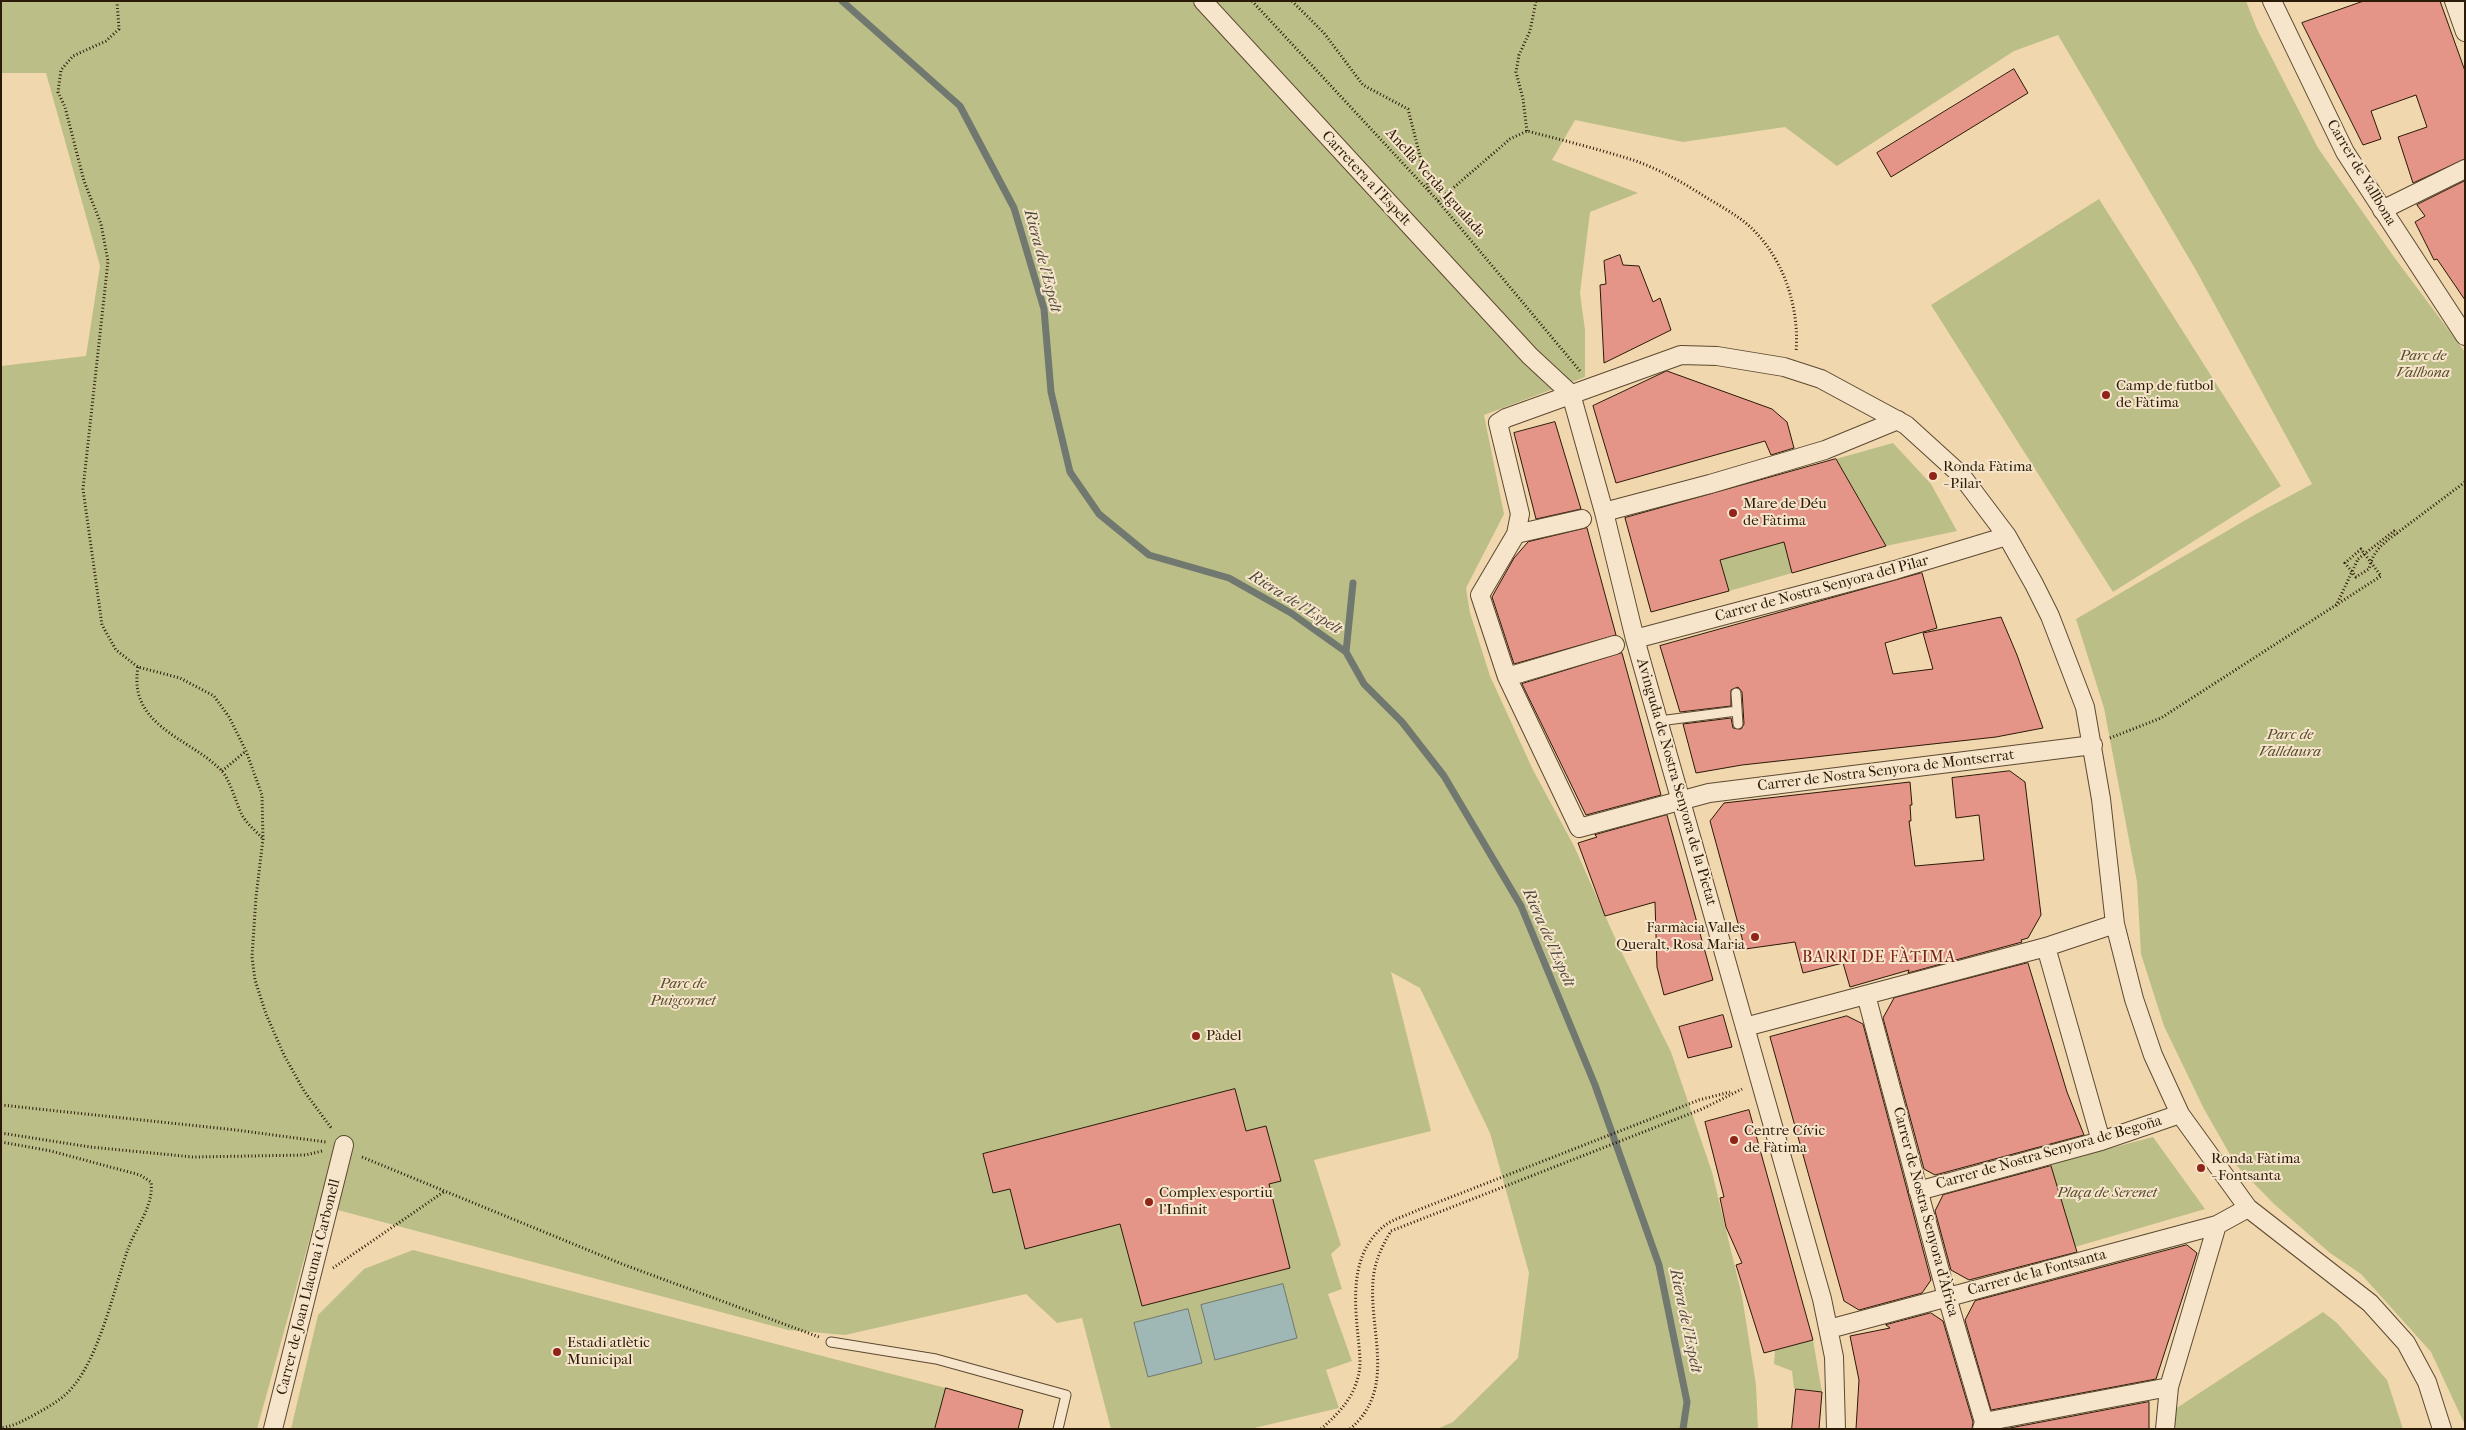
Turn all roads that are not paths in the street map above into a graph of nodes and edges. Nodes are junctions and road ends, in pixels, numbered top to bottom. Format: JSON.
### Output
{"nodes":[{"id":1,"x":1203,"y":1,"type":"edge"},
{"id":2,"x":2272,"y":1,"type":"edge"},
{"id":3,"x":2454,"y":1,"type":"edge"},
{"id":4,"x":2465,"y":32,"type":"edge"},
{"id":5,"x":2465,"y":169,"type":"edge"},
{"id":6,"x":2382,"y":210,"type":"junction"},
{"id":7,"x":2465,"y":336,"type":"edge"},
{"id":8,"x":1571,"y":394,"type":"junction"},
{"id":9,"x":1898,"y":420,"type":"junction"},
{"id":10,"x":1604,"y":512,"type":"junction"},
{"id":11,"x":1582,"y":519,"type":"dead end"},
{"id":12,"x":1516,"y":534,"type":"junction"},
{"id":13,"x":2007,"y":536,"type":"junction"},
{"id":14,"x":1635,"y":639,"type":"junction"},
{"id":15,"x":1615,"y":644,"type":"dead end"},
{"id":16,"x":1506,"y":677,"type":"junction"},
{"id":17,"x":1736,"y":692,"type":"dead end"},
{"id":18,"x":1737,"y":711,"type":"junction"},
{"id":19,"x":1660,"y":721,"type":"junction"},
{"id":20,"x":1738,"y":724,"type":"dead end"},
{"id":21,"x":2093,"y":745,"type":"junction"},
{"id":22,"x":1681,"y":802,"type":"junction"},
{"id":23,"x":2114,"y":924,"type":"junction"},
{"id":24,"x":2046,"y":947,"type":"junction"},
{"id":25,"x":1866,"y":995,"type":"junction"},
{"id":26,"x":1745,"y":1027,"type":"junction"},
{"id":27,"x":2180,"y":1114,"type":"junction"},
{"id":28,"x":2101,"y":1141,"type":"junction"},
{"id":29,"x":344,"y":1145,"type":"road end"},
{"id":30,"x":1918,"y":1191,"type":"junction"},
{"id":31,"x":2248,"y":1208,"type":"junction"},
{"id":32,"x":2216,"y":1225,"type":"junction"},
{"id":33,"x":1947,"y":1297,"type":"junction"},
{"id":34,"x":1829,"y":1329,"type":"junction"},
{"id":35,"x":831,"y":1342,"type":"road end"},
{"id":36,"x":2169,"y":1387,"type":"junction"},
{"id":37,"x":1983,"y":1426,"type":"edge"},
{"id":38,"x":273,"y":1429,"type":"edge"},
{"id":39,"x":1058,"y":1429,"type":"edge"},
{"id":40,"x":1836,"y":1429,"type":"edge"},
{"id":41,"x":2165,"y":1429,"type":"edge"},
{"id":42,"x":2442,"y":1429,"type":"edge"}],
"edges":[{"from":1,"to":8,"type":"street","name":"Carretera a l'Espelt"},
{"from":2,"to":6,"type":"street","name":"Carrer de Vallbona"},
{"from":3,"to":4,"type":"street"},
{"from":5,"to":6,"type":"street"},
{"from":6,"to":7,"type":"street","name":"Carrer de Vallbona"},
{"from":8,"to":9,"type":"street"},
{"from":8,"to":10,"type":"street","name":"Avinguda de Nostra Senyora de la Pietat"},
{"from":8,"to":12,"type":"street"},
{"from":9,"to":10,"type":"street"},
{"from":9,"to":13,"type":"street"},
{"from":10,"to":14,"type":"street","name":"Avinguda de Nostra Senyora de la Pietat"},
{"from":11,"to":12,"type":"street"},
{"from":12,"to":16,"type":"street"},
{"from":13,"to":14,"type":"street","name":"Carrer de Nostra Senyora del Pilar"},
{"from":13,"to":21,"type":"street"},
{"from":14,"to":19,"type":"street","name":"Avinguda de Nostra Senyora de la Pietat"},
{"from":15,"to":16,"type":"street"},
{"from":16,"to":22,"type":"street","name":"Carrer de Nostra Senyora de Montserrat"},
{"from":17,"to":18,"type":"lane"},
{"from":18,"to":19,"type":"lane"},
{"from":18,"to":20,"type":"lane"},
{"from":19,"to":22,"type":"street","name":"Avinguda de Nostra Senyora de la Pietat"},
{"from":21,"to":22,"type":"street","name":"Carrer de Nostra Senyora de Montserrat"},
{"from":21,"to":23,"type":"street"},
{"from":22,"to":26,"type":"street","name":"Avinguda de Nostra Senyora de la Pietat"},
{"from":23,"to":24,"type":"street"},
{"from":23,"to":27,"type":"street"},
{"from":24,"to":25,"type":"street"},
{"from":24,"to":28,"type":"street"},
{"from":25,"to":26,"type":"street"},
{"from":25,"to":30,"type":"street","name":"Carrer de Nostra Senyora d'Àfrica"},
{"from":26,"to":34,"type":"street","name":"Avinguda de Nostra Senyora de la Pietat"},
{"from":27,"to":28,"type":"street","name":"Carrer de Nostra Senyora de Begoña"},
{"from":27,"to":31,"type":"street"},
{"from":28,"to":30,"type":"street","name":"Carrer de Nostra Senyora de Begoña"},
{"from":29,"to":38,"type":"street","name":"Carrer de Joan Llacuna i Carbonell"},
{"from":30,"to":33,"type":"street","name":"Carrer de Nostra Senyora d'Àfrica"},
{"from":31,"to":32,"type":"street","name":"Carrer de la Fontsanta"},
{"from":31,"to":42,"type":"street"},
{"from":32,"to":33,"type":"street","name":"Carrer de la Fontsanta"},
{"from":32,"to":36,"type":"street"},
{"from":33,"to":34,"type":"street","name":"Carrer de la Fontsanta"},
{"from":33,"to":37,"type":"street","name":"Carrer de Nostra Senyora d'Àfrica"},
{"from":34,"to":40,"type":"street","name":"Avinguda de Nostra Senyora de la Pietat"},
{"from":35,"to":39,"type":"lane"},
{"from":36,"to":37,"type":"street"},
{"from":36,"to":41,"type":"street"}]}
